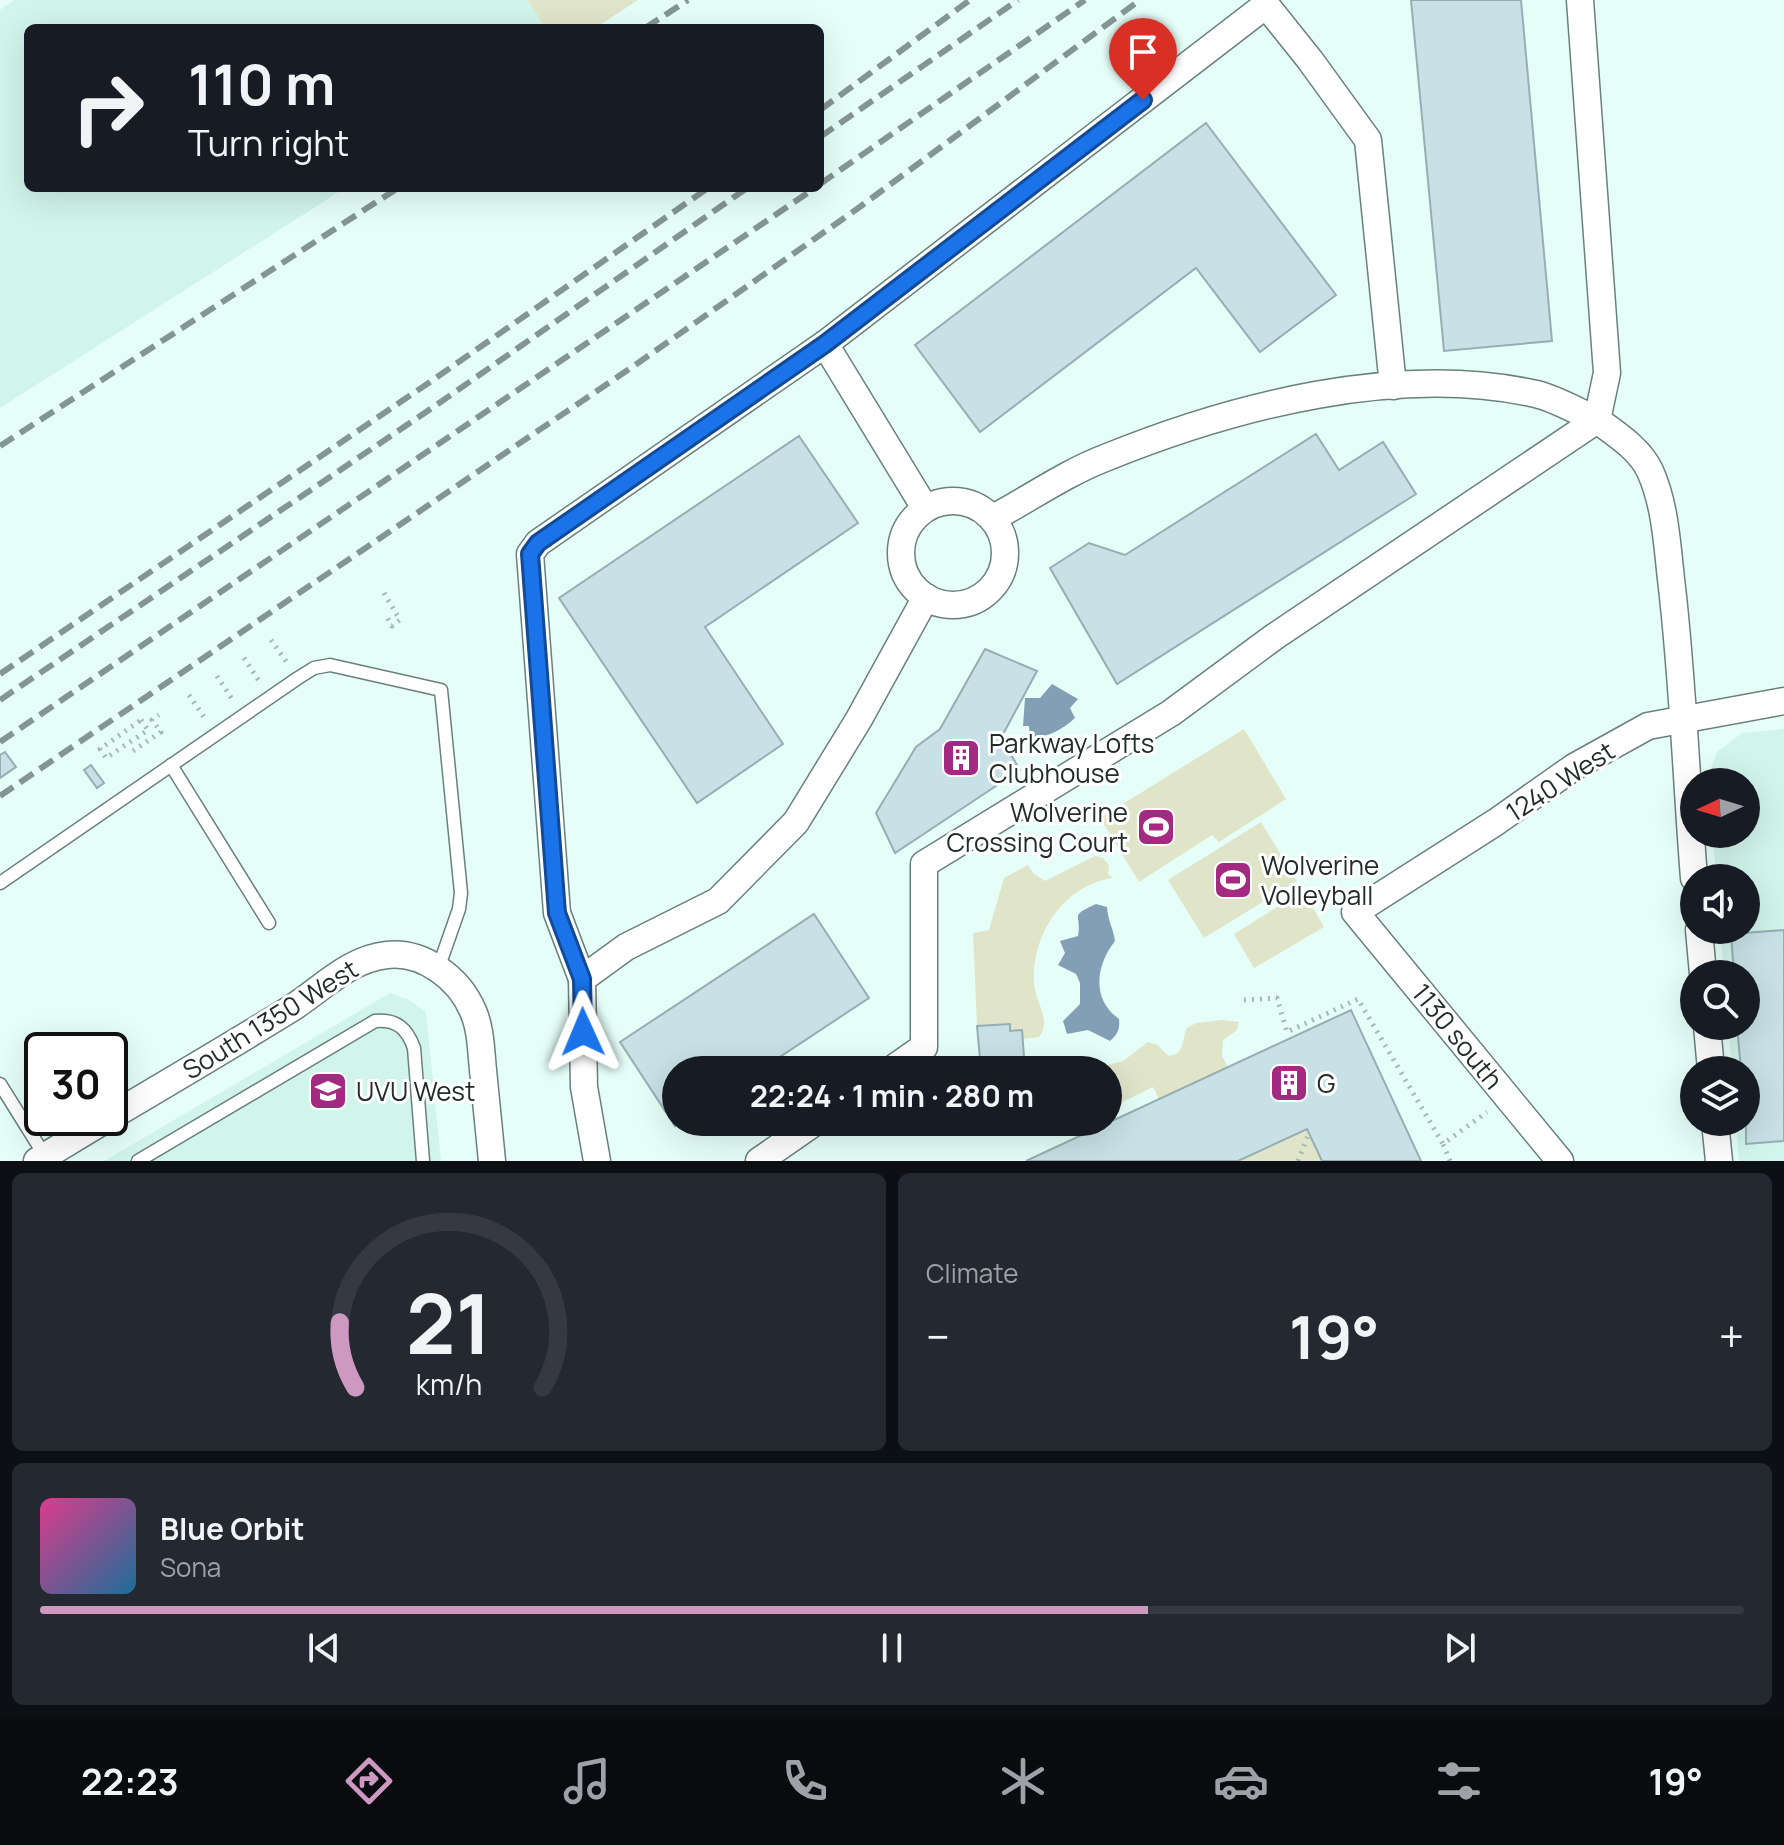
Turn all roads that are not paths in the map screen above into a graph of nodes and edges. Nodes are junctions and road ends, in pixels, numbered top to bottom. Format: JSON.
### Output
{"nodes":[{"id":1,"x":1580,"y":0,"type":"edge"},
{"id":2,"x":1269,"y":3,"type":"edge"},
{"id":3,"x":825,"y":344,"type":"junction"},
{"id":4,"x":1393,"y":386,"type":"junction"},
{"id":5,"x":1597,"y":420,"type":"junction"},
{"id":6,"x":925,"y":508,"type":"junction"},
{"id":7,"x":993,"y":518,"type":"junction"},
{"id":8,"x":926,"y":597,"type":"junction"},
{"id":9,"x":1784,"y":701,"type":"edge"},
{"id":10,"x":1685,"y":718,"type":"junction"},
{"id":11,"x":171,"y":765,"type":"junction"},
{"id":12,"x":1693,"y":864,"type":"edge"},
{"id":13,"x":0,"y":883,"type":"edge"},
{"id":14,"x":1355,"y":912,"type":"joint"},
{"id":15,"x":269,"y":923,"type":"dead end"},
{"id":16,"x":438,"y":969,"type":"junction"},
{"id":17,"x":582,"y":979,"type":"junction"},
{"id":18,"x":911,"y":1056,"type":"edge"},
{"id":19,"x":0,"y":1084,"type":"edge"},
{"id":20,"x":128,"y":1107,"type":"edge"},
{"id":21,"x":79,"y":1136,"type":"edge"},
{"id":22,"x":795,"y":1136,"type":"edge"},
{"id":23,"x":1716,"y":1136,"type":"edge"},
{"id":24,"x":41,"y":1159,"type":"edge"},
{"id":25,"x":138,"y":1161,"type":"edge"},
{"id":26,"x":423,"y":1161,"type":"edge"},
{"id":27,"x":492,"y":1161,"type":"edge"},
{"id":28,"x":597,"y":1161,"type":"edge"},
{"id":29,"x":759,"y":1161,"type":"edge"},
{"id":30,"x":1560,"y":1161,"type":"edge"},
{"id":31,"x":1719,"y":1161,"type":"edge"}],
"edges":[{"from":1,"to":5,"type":"street"},
{"from":2,"to":3,"type":"street"},
{"from":2,"to":4,"type":"street"},
{"from":3,"to":6,"type":"street"},
{"from":3,"to":17,"type":"street"},
{"from":4,"to":5,"type":"street"},
{"from":4,"to":7,"type":"street"},
{"from":5,"to":10,"type":"street"},
{"from":5,"to":18,"type":"street"},
{"from":6,"to":7,"type":"street"},
{"from":6,"to":8,"type":"street"},
{"from":7,"to":8,"type":"street"},
{"from":8,"to":17,"type":"street"},
{"from":9,"to":10,"type":"street","name":"1240 West"},
{"from":10,"to":12,"type":"street"},
{"from":10,"to":14,"type":"street","name":"1240 West"},
{"from":11,"to":13,"type":"lane"},
{"from":11,"to":15,"type":"lane"},
{"from":11,"to":16,"type":"lane"},
{"from":14,"to":30,"type":"street","name":"1130 south"},
{"from":16,"to":20,"type":"street","name":"South 1350 West"},
{"from":16,"to":27,"type":"street"},
{"from":17,"to":28,"type":"street"},
{"from":19,"to":24,"type":"lane"},
{"from":21,"to":24,"type":"street","name":"South 1350 West"},
{"from":22,"to":29,"type":"street"},
{"from":23,"to":31,"type":"street"},
{"from":25,"to":26,"type":"lane"}]}
